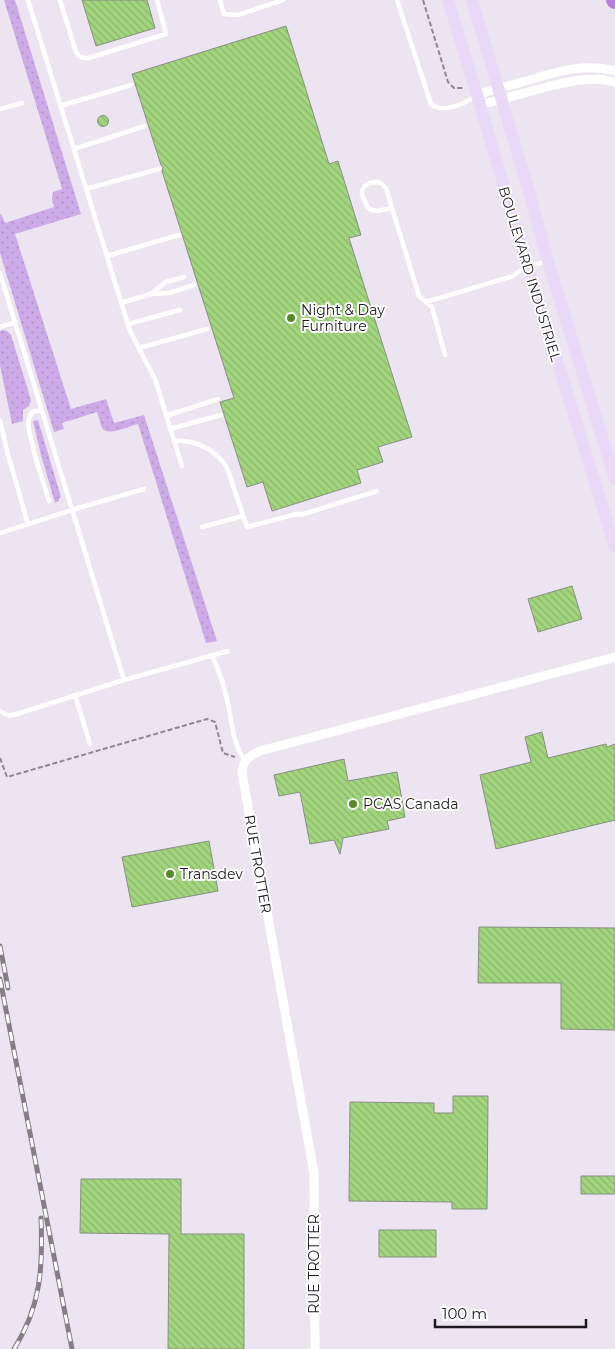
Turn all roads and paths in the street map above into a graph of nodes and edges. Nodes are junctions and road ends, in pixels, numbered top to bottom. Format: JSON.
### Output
{"nodes":[{"id":1,"x":28,"y":0,"type":"edge"},
{"id":2,"x":60,"y":0,"type":"edge"},
{"id":3,"x":157,"y":0,"type":"edge"},
{"id":4,"x":220,"y":0,"type":"edge"},
{"id":5,"x":283,"y":0,"type":"edge"},
{"id":6,"x":397,"y":0,"type":"edge"},
{"id":7,"x":423,"y":0,"type":"edge"},
{"id":8,"x":448,"y":0,"type":"edge"},
{"id":9,"x":472,"y":0,"type":"edge"},
{"id":10,"x":615,"y":71,"type":"edge"},
{"id":11,"x":615,"y":82,"type":"edge"},
{"id":12,"x":132,"y":85,"type":"dead end"},
{"id":13,"x":464,"y":88,"type":"dead end"},
{"id":14,"x":500,"y":94,"type":"junction"},
{"id":15,"x":475,"y":101,"type":"junction"},
{"id":16,"x":22,"y":103,"type":"dead end"},
{"id":17,"x":60,"y":106,"type":"junction"},
{"id":18,"x":0,"y":109,"type":"edge"},
{"id":19,"x":146,"y":126,"type":"dead end"},
{"id":20,"x":74,"y":150,"type":"junction"},
{"id":21,"x":160,"y":169,"type":"dead end"},
{"id":22,"x":86,"y":189,"type":"junction"},
{"id":23,"x":392,"y":208,"type":"junction"},
{"id":24,"x":179,"y":235,"type":"dead end"},
{"id":25,"x":107,"y":256,"type":"junction"},
{"id":26,"x":548,"y":261,"type":"junction"},
{"id":27,"x":528,"y":267,"type":"junction"},
{"id":28,"x":0,"y":273,"type":"edge"},
{"id":29,"x":184,"y":277,"type":"dead end"},
{"id":30,"x":194,"y":286,"type":"dead end"},
{"id":31,"x":151,"y":294,"type":"junction"},
{"id":32,"x":426,"y":302,"type":"junction"},
{"id":33,"x":121,"y":303,"type":"junction"},
{"id":34,"x":180,"y":310,"type":"dead end"},
{"id":35,"x":15,"y":322,"type":"junction"},
{"id":36,"x":128,"y":324,"type":"junction"},
{"id":37,"x":0,"y":327,"type":"edge"},
{"id":38,"x":207,"y":329,"type":"dead end"},
{"id":39,"x":139,"y":348,"type":"junction"},
{"id":40,"x":445,"y":355,"type":"dead end"},
{"id":41,"x":218,"y":399,"type":"dead end"},
{"id":42,"x":41,"y":410,"type":"junction"},
{"id":43,"x":221,"y":415,"type":"dead end"},
{"id":44,"x":166,"y":416,"type":"junction"},
{"id":45,"x":0,"y":420,"type":"edge"},
{"id":46,"x":170,"y":429,"type":"junction"},
{"id":47,"x":174,"y":440,"type":"junction"},
{"id":48,"x":182,"y":466,"type":"dead end"},
{"id":49,"x":615,"y":479,"type":"edge"},
{"id":50,"x":144,"y":489,"type":"dead end"},
{"id":51,"x":377,"y":491,"type":"dead end"},
{"id":52,"x":49,"y":501,"type":"dead end"},
{"id":53,"x":72,"y":510,"type":"junction"},
{"id":54,"x":244,"y":516,"type":"junction"},
{"id":55,"x":28,"y":524,"type":"junction"},
{"id":56,"x":202,"y":527,"type":"dead end"},
{"id":57,"x":0,"y":533,"type":"edge"},
{"id":58,"x":615,"y":547,"type":"edge"},
{"id":59,"x":228,"y":651,"type":"dead end"},
{"id":60,"x":212,"y":655,"type":"junction"},
{"id":61,"x":615,"y":656,"type":"edge"},
{"id":62,"x":124,"y":680,"type":"junction"},
{"id":63,"x":75,"y":695,"type":"junction"},
{"id":64,"x":0,"y":711,"type":"edge"},
{"id":65,"x":90,"y":744,"type":"dead end"},
{"id":66,"x":223,"y":753,"type":"dead end"},
{"id":67,"x":0,"y":758,"type":"edge"},
{"id":68,"x":245,"y":760,"type":"junction"},
{"id":69,"x":315,"y":1349,"type":"edge"}],
"edges":[{"from":1,"to":17,"type":"lane"},
{"from":2,"to":3,"type":"lane"},
{"from":4,"to":5,"type":"lane"},
{"from":6,"to":15,"type":"lane"},
{"from":7,"to":13,"type":"path"},
{"from":8,"to":15,"type":"street","name":"BOULEVARD INDUSTRIEL"},
{"from":9,"to":14,"type":"street","name":"BOULEVARD INDUSTRIEL"},
{"from":10,"to":14,"type":"street"},
{"from":11,"to":14,"type":"street"},
{"from":12,"to":17,"type":"lane"},
{"from":14,"to":15,"type":"street"},
{"from":14,"to":26,"type":"street","name":"BOULEVARD INDUSTRIEL"},
{"from":15,"to":27,"type":"street","name":"BOULEVARD INDUSTRIEL"},
{"from":16,"to":18,"type":"lane"},
{"from":17,"to":20,"type":"lane"},
{"from":19,"to":20,"type":"lane"},
{"from":20,"to":22,"type":"lane"},
{"from":21,"to":22,"type":"lane"},
{"from":22,"to":25,"type":"lane"},
{"from":23,"to":23,"type":"lane"},
{"from":23,"to":32,"type":"lane"},
{"from":24,"to":25,"type":"lane"},
{"from":25,"to":33,"type":"lane"},
{"from":26,"to":27,"type":"lane"},
{"from":26,"to":49,"type":"street","name":"BOULEVARD INDUSTRIEL"},
{"from":27,"to":32,"type":"lane"},
{"from":27,"to":58,"type":"street","name":"BOULEVARD INDUSTRIEL"},
{"from":28,"to":35,"type":"lane"},
{"from":29,"to":31,"type":"lane"},
{"from":30,"to":31,"type":"lane"},
{"from":31,"to":33,"type":"lane"},
{"from":32,"to":40,"type":"lane"},
{"from":33,"to":36,"type":"lane"},
{"from":34,"to":36,"type":"lane"},
{"from":35,"to":37,"type":"lane"},
{"from":35,"to":42,"type":"lane"},
{"from":36,"to":39,"type":"lane"},
{"from":38,"to":39,"type":"lane"},
{"from":39,"to":44,"type":"lane"},
{"from":41,"to":44,"type":"lane"},
{"from":42,"to":52,"type":"lane"},
{"from":42,"to":53,"type":"lane"},
{"from":43,"to":46,"type":"lane"},
{"from":44,"to":46,"type":"lane"},
{"from":45,"to":55,"type":"lane"},
{"from":46,"to":47,"type":"lane"},
{"from":47,"to":48,"type":"lane"},
{"from":47,"to":54,"type":"lane"},
{"from":50,"to":53,"type":"lane"},
{"from":51,"to":54,"type":"lane"},
{"from":53,"to":55,"type":"lane"},
{"from":53,"to":62,"type":"lane"},
{"from":54,"to":56,"type":"lane"},
{"from":55,"to":57,"type":"lane"},
{"from":59,"to":60,"type":"lane"},
{"from":60,"to":62,"type":"lane"},
{"from":60,"to":68,"type":"lane"},
{"from":61,"to":68,"type":"street"},
{"from":62,"to":63,"type":"lane"},
{"from":63,"to":64,"type":"lane"},
{"from":63,"to":65,"type":"lane"},
{"from":66,"to":67,"type":"path"},
{"from":68,"to":69,"type":"street","name":"RUE TROTTER"}]}
